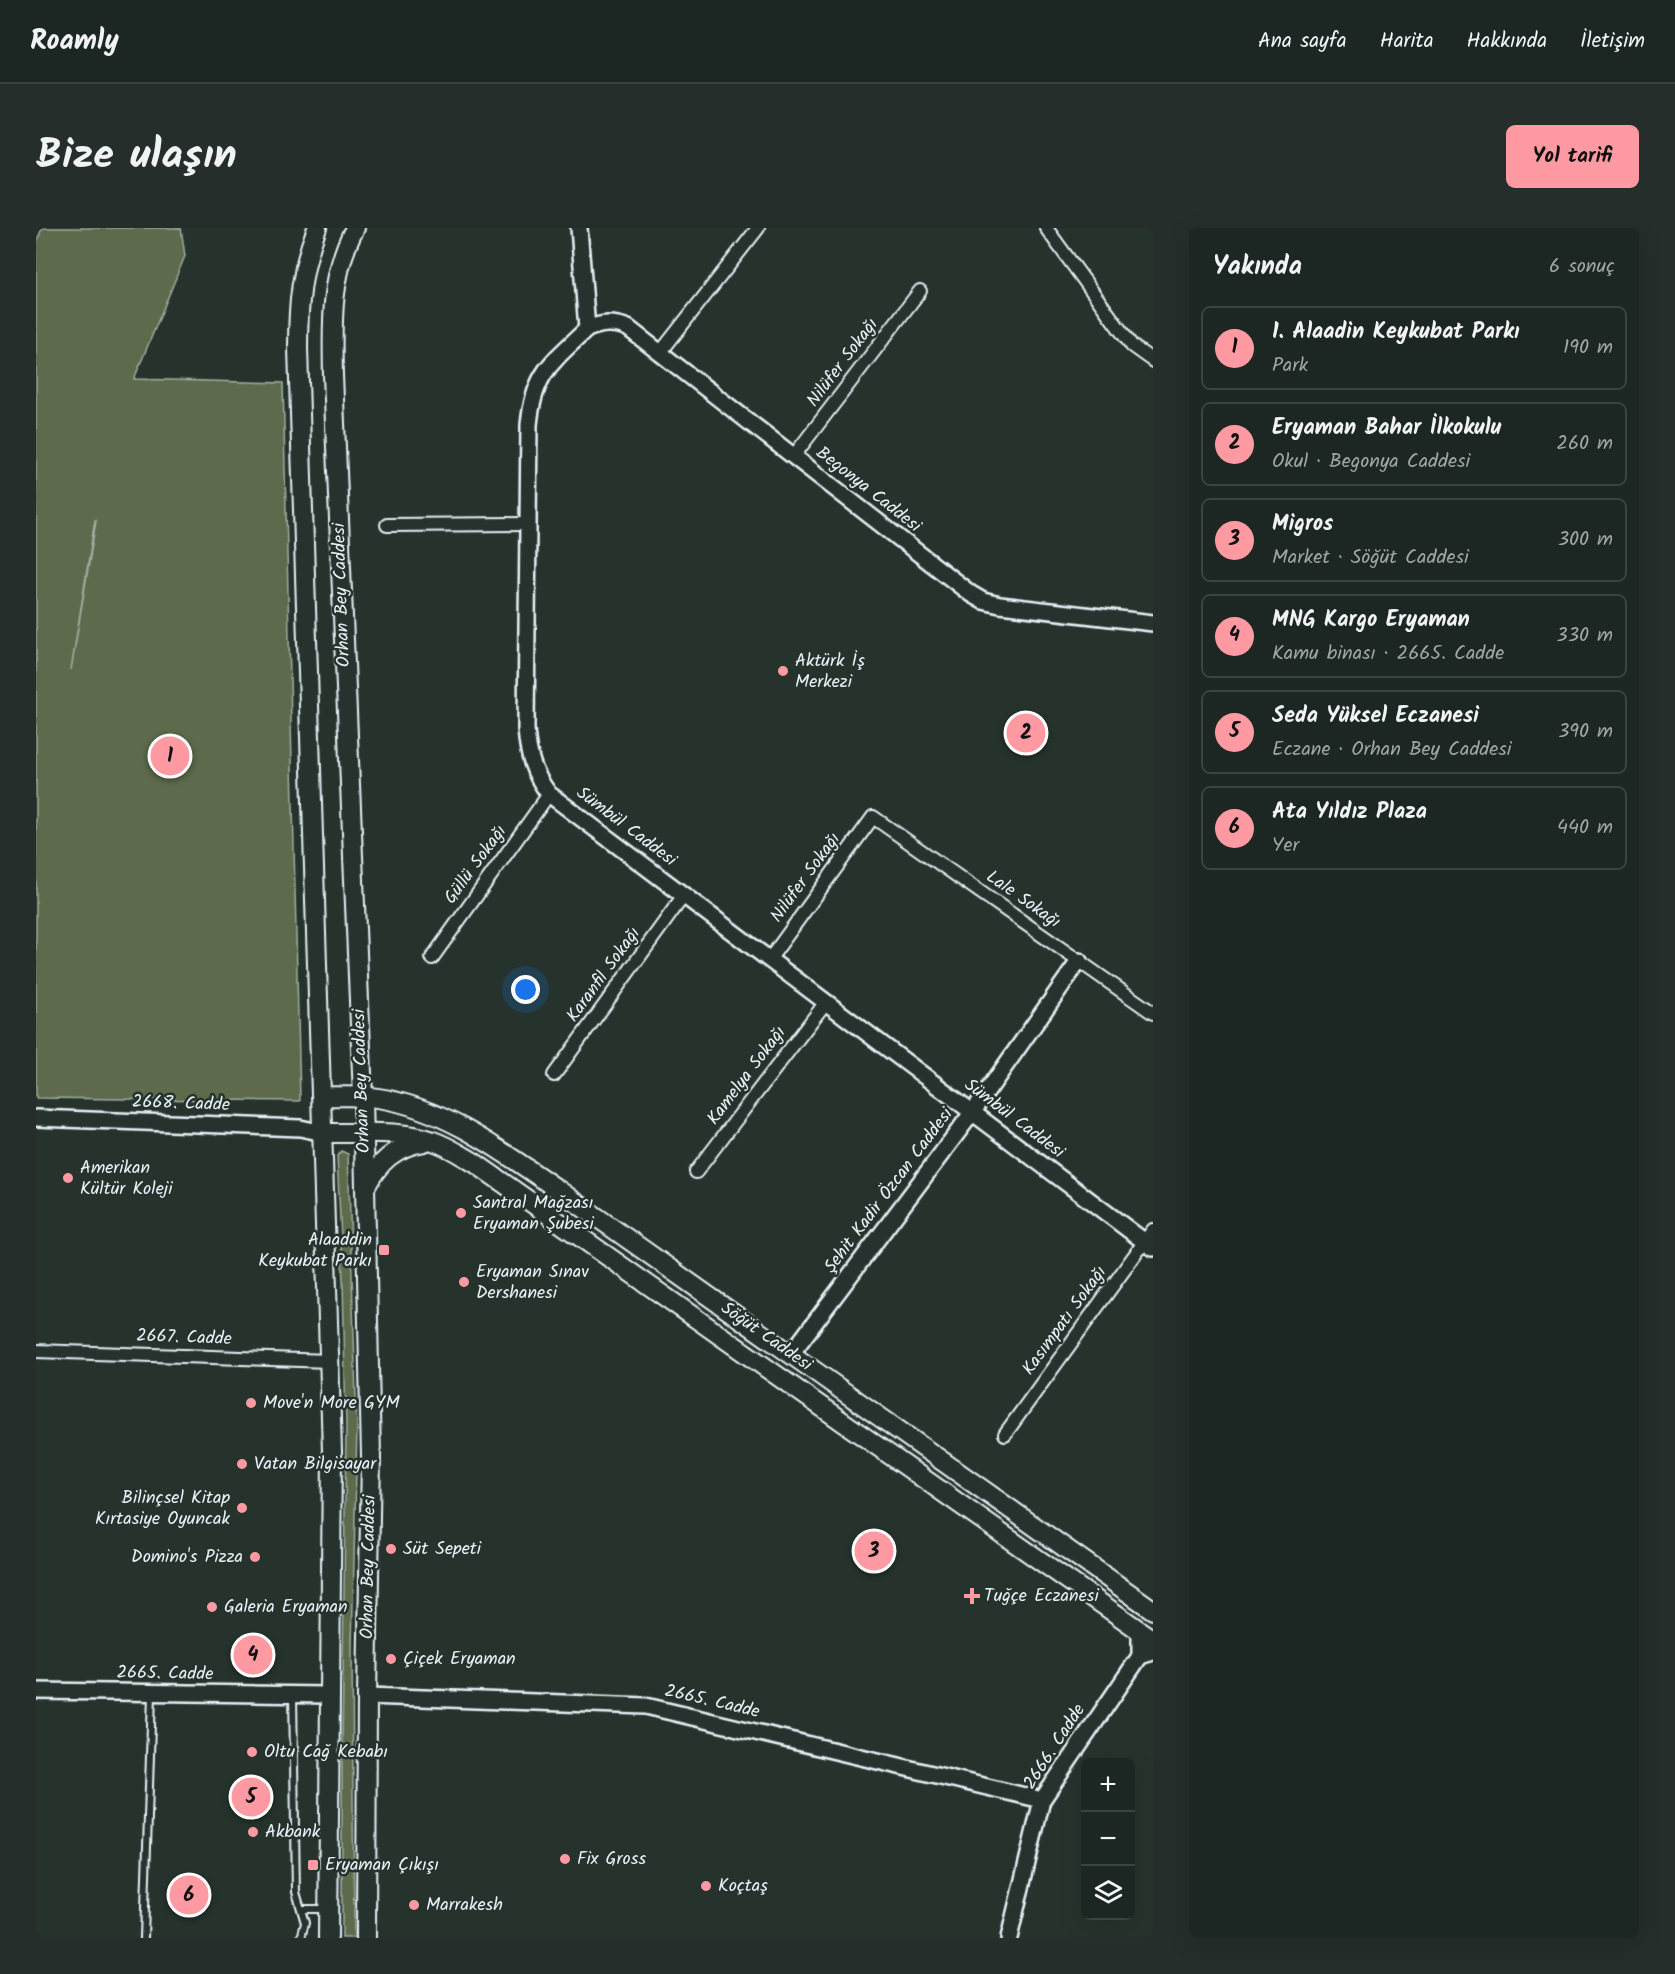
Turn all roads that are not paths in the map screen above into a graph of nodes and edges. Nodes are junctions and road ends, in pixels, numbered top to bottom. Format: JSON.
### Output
{"nodes":[{"id":1,"x":317,"y":228,"type":"edge"},
{"id":2,"x":355,"y":228,"type":"edge"},
{"id":3,"x":579,"y":228,"type":"edge"},
{"id":4,"x":758,"y":228,"type":"edge"},
{"id":5,"x":1046,"y":228,"type":"edge"},
{"id":6,"x":920,"y":291,"type":"dead end"},
{"id":7,"x":587,"y":329,"type":"junction"},
{"id":8,"x":660,"y":352,"type":"junction"},
{"id":9,"x":1153,"y":361,"type":"edge"},
{"id":10,"x":793,"y":457,"type":"junction"},
{"id":11,"x":528,"y":524,"type":"junction"},
{"id":12,"x":387,"y":525,"type":"dead end"},
{"id":13,"x":1153,"y":623,"type":"edge"},
{"id":14,"x":549,"y":794,"type":"junction"},
{"id":15,"x":873,"y":817,"type":"joint"},
{"id":16,"x":684,"y":895,"type":"junction"},
{"id":17,"x":432,"y":958,"type":"dead end"},
{"id":18,"x":769,"y":960,"type":"junction"},
{"id":19,"x":1079,"y":961,"type":"junction"},
{"id":20,"x":826,"y":1002,"type":"junction"},
{"id":21,"x":1153,"y":1013,"type":"edge"},
{"id":22,"x":554,"y":1075,"type":"dead end"},
{"id":23,"x":323,"y":1096,"type":"junction"},
{"id":24,"x":363,"y":1097,"type":"junction"},
{"id":25,"x":972,"y":1113,"type":"junction"},
{"id":26,"x":36,"y":1118,"type":"edge"},
{"id":27,"x":324,"y":1133,"type":"junction"},
{"id":28,"x":364,"y":1134,"type":"junction"},
{"id":29,"x":433,"y":1141,"type":"junction"},
{"id":30,"x":696,"y":1172,"type":"dead end"},
{"id":31,"x":365,"y":1188,"type":"junction"},
{"id":32,"x":1150,"y":1240,"type":"edge"},
{"id":33,"x":36,"y":1351,"type":"edge"},
{"id":34,"x":791,"y":1354,"type":"junction"},
{"id":35,"x":330,"y":1361,"type":"junction"},
{"id":36,"x":1005,"y":1434,"type":"dead end"},
{"id":37,"x":1153,"y":1611,"type":"edge"},
{"id":38,"x":1146,"y":1635,"type":"edge"},
{"id":39,"x":1146,"y":1654,"type":"edge"},
{"id":40,"x":36,"y":1691,"type":"edge"},
{"id":41,"x":152,"y":1694,"type":"junction"},
{"id":42,"x":293,"y":1695,"type":"junction"},
{"id":43,"x":329,"y":1695,"type":"junction"},
{"id":44,"x":367,"y":1696,"type":"junction"},
{"id":45,"x":1042,"y":1800,"type":"junction"},
{"id":46,"x":302,"y":1909,"type":"junction"},
{"id":47,"x":328,"y":1909,"type":"junction"},
{"id":48,"x":144,"y":1938,"type":"edge"},
{"id":49,"x":301,"y":1938,"type":"edge"},
{"id":50,"x":328,"y":1938,"type":"edge"},
{"id":51,"x":366,"y":1938,"type":"edge"},
{"id":52,"x":1009,"y":1938,"type":"edge"}],
"edges":[{"from":1,"to":23,"type":"main road","name":"Orhan Bey Caddesi"},
{"from":2,"to":24,"type":"main road","name":"Orhan Bey Caddesi"},
{"from":3,"to":7,"type":"street"},
{"from":4,"to":8,"type":"street"},
{"from":5,"to":9,"type":"street"},
{"from":6,"to":10,"type":"street","name":"Nilüfer Sokağı"},
{"from":7,"to":8,"type":"street","name":"Begonya Caddesi"},
{"from":7,"to":11,"type":"street","name":"Sümbül Caddesi"},
{"from":8,"to":10,"type":"street","name":"Begonya Caddesi"},
{"from":10,"to":13,"type":"street","name":"Begonya Caddesi"},
{"from":11,"to":12,"type":"street"},
{"from":11,"to":14,"type":"street","name":"Sümbül Caddesi"},
{"from":14,"to":16,"type":"street","name":"Sümbül Caddesi"},
{"from":14,"to":17,"type":"street","name":"Güllü Sokağı"},
{"from":15,"to":18,"type":"street","name":"Nilüfer Sokağı"},
{"from":15,"to":19,"type":"street","name":"Lale Sokağı"},
{"from":16,"to":18,"type":"street","name":"Sümbül Caddesi"},
{"from":16,"to":22,"type":"street","name":"Karanfil Sokağı"},
{"from":18,"to":20,"type":"street","name":"Sümbül Caddesi"},
{"from":19,"to":21,"type":"street","name":"Lale Sokağı"},
{"from":19,"to":25,"type":"street","name":"Şehit Kadir Özcan Caddesi"},
{"from":20,"to":25,"type":"street","name":"Sümbül Caddesi"},
{"from":20,"to":30,"type":"street","name":"Kamelya Sokağı"},
{"from":23,"to":24,"type":"main road","name":"Söğüt Caddesi"},
{"from":23,"to":27,"type":"main road","name":"Orhan Bey Caddesi"},
{"from":24,"to":28,"type":"main road","name":"Orhan Bey Caddesi"},
{"from":24,"to":34,"type":"main road","name":"Söğüt Caddesi"},
{"from":25,"to":32,"type":"street","name":"Sümbül Caddesi"},
{"from":25,"to":34,"type":"street","name":"Şehit Kadir Özcan Caddesi"},
{"from":26,"to":27,"type":"street","name":"2668. Cadde"},
{"from":27,"to":28,"type":"main road","name":"Söğüt Caddesi"},
{"from":27,"to":35,"type":"main road","name":"Orhan Bey Caddesi"},
{"from":28,"to":29,"type":"main road","name":"Söğüt Caddesi"},
{"from":28,"to":31,"type":"main road","name":"Orhan Bey Caddesi"},
{"from":29,"to":31,"type":"main road"},
{"from":29,"to":38,"type":"main road","name":"Söğüt Caddesi"},
{"from":31,"to":44,"type":"main road","name":"Orhan Bey Caddesi"},
{"from":32,"to":36,"type":"street","name":"Kasımpatı Sokağı"},
{"from":33,"to":35,"type":"street","name":"2667. Cadde"},
{"from":34,"to":37,"type":"main road","name":"Söğüt Caddesi"},
{"from":35,"to":43,"type":"main road","name":"Orhan Bey Caddesi"},
{"from":37,"to":38,"type":"main road"},
{"from":38,"to":39,"type":"street","name":"2666. Cadde"},
{"from":39,"to":45,"type":"street","name":"2666. Cadde"},
{"from":40,"to":41,"type":"street","name":"2665. Cadde"},
{"from":41,"to":42,"type":"street","name":"2665. Cadde"},
{"from":41,"to":48,"type":"lane"},
{"from":42,"to":43,"type":"street","name":"2665. Cadde"},
{"from":42,"to":46,"type":"lane"},
{"from":43,"to":47,"type":"main road","name":"Orhan Bey Caddesi"},
{"from":44,"to":45,"type":"street","name":"2665. Cadde"},
{"from":44,"to":51,"type":"main road","name":"Orhan Bey Caddesi"},
{"from":45,"to":52,"type":"street","name":"2666. Cadde"},
{"from":46,"to":47,"type":"lane"},
{"from":46,"to":49,"type":"lane"},
{"from":47,"to":50,"type":"main road","name":"Orhan Bey Caddesi"}]}
